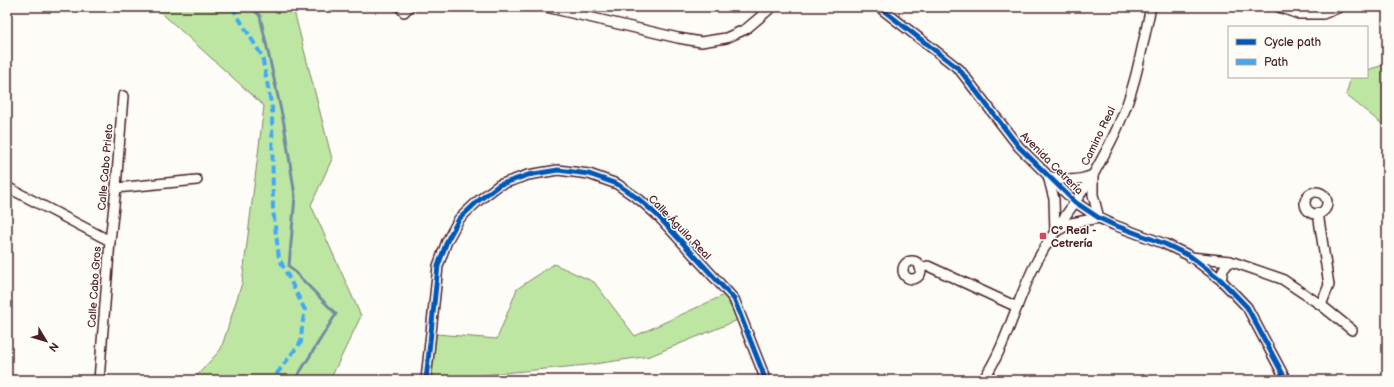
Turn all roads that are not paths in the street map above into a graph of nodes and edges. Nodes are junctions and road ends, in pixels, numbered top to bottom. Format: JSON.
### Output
{"nodes":[{"id":1,"x":400,"y":7,"type":"edge"},
{"id":2,"x":409,"y":7,"type":"edge"},
{"id":3,"x":546,"y":7,"type":"edge"},
{"id":4,"x":772,"y":7,"type":"edge"},
{"id":5,"x":879,"y":7,"type":"edge"},
{"id":6,"x":1151,"y":7,"type":"edge"},
{"id":7,"x":1279,"y":7,"type":"edge"},
{"id":8,"x":1340,"y":7,"type":"edge"},
{"id":9,"x":123,"y":96,"type":"dead end"},
{"id":10,"x":1093,"y":175,"type":"junction"},
{"id":11,"x":1048,"y":176,"type":"junction"},
{"id":12,"x":197,"y":180,"type":"dead end"},
{"id":13,"x":7,"y":187,"type":"edge"},
{"id":14,"x":116,"y":188,"type":"junction"},
{"id":15,"x":1075,"y":202,"type":"junction"},
{"id":16,"x":1318,"y":213,"type":"dead end"},
{"id":17,"x":1099,"y":218,"type":"junction"},
{"id":18,"x":1055,"y":233,"type":"junction"},
{"id":19,"x":110,"y":241,"type":"junction"},
{"id":20,"x":1190,"y":256,"type":"junction"},
{"id":21,"x":1230,"y":261,"type":"junction"},
{"id":22,"x":920,"y":268,"type":"dead end"},
{"id":23,"x":1221,"y":280,"type":"junction"},
{"id":24,"x":1321,"y":305,"type":"junction"},
{"id":25,"x":1017,"y":307,"type":"junction"},
{"id":26,"x":1352,"y":330,"type":"dead end"},
{"id":27,"x":99,"y":380,"type":"edge"},
{"id":28,"x":426,"y":380,"type":"edge"},
{"id":29,"x":765,"y":380,"type":"edge"},
{"id":30,"x":983,"y":380,"type":"edge"},
{"id":31,"x":1286,"y":380,"type":"edge"}],
"edges":[{"from":1,"to":2,"type":"street"},
{"from":3,"to":4,"type":"street"},
{"from":5,"to":11,"type":"street","name":"Avenida Cetrería"},
{"from":6,"to":10,"type":"street","name":"Camino Real"},
{"from":7,"to":8,"type":"street"},
{"from":9,"to":14,"type":"street","name":"Calle Cabo Prieto"},
{"from":10,"to":11,"type":"street"},
{"from":10,"to":15,"type":"street","name":"Camino Real"},
{"from":10,"to":17,"type":"street"},
{"from":11,"to":15,"type":"street","name":"Avenida Cetrería"},
{"from":11,"to":18,"type":"street"},
{"from":12,"to":14,"type":"street"},
{"from":13,"to":19,"type":"street","name":"Calle Cabo Gros"},
{"from":14,"to":19,"type":"street","name":"Calle Cabo Prieto"},
{"from":15,"to":17,"type":"street","name":"Avenida Cetrería"},
{"from":15,"to":18,"type":"street","name":"Camino Real"},
{"from":16,"to":24,"type":"street"},
{"from":17,"to":18,"type":"street"},
{"from":17,"to":20,"type":"street","name":"Avenida Cetrería"},
{"from":18,"to":25,"type":"street","name":"Camino Real"},
{"from":19,"to":27,"type":"street","name":"Calle Cabo Gros"},
{"from":20,"to":21,"type":"street"},
{"from":20,"to":23,"type":"street","name":"Avenida Cetrería"},
{"from":21,"to":23,"type":"street"},
{"from":21,"to":24,"type":"street"},
{"from":22,"to":25,"type":"street"},
{"from":23,"to":31,"type":"street","name":"Avenida Cetrería"},
{"from":24,"to":26,"type":"street"},
{"from":25,"to":30,"type":"street","name":"Camino Real"},
{"from":28,"to":29,"type":"street","name":"Calle Águila Real"}]}
